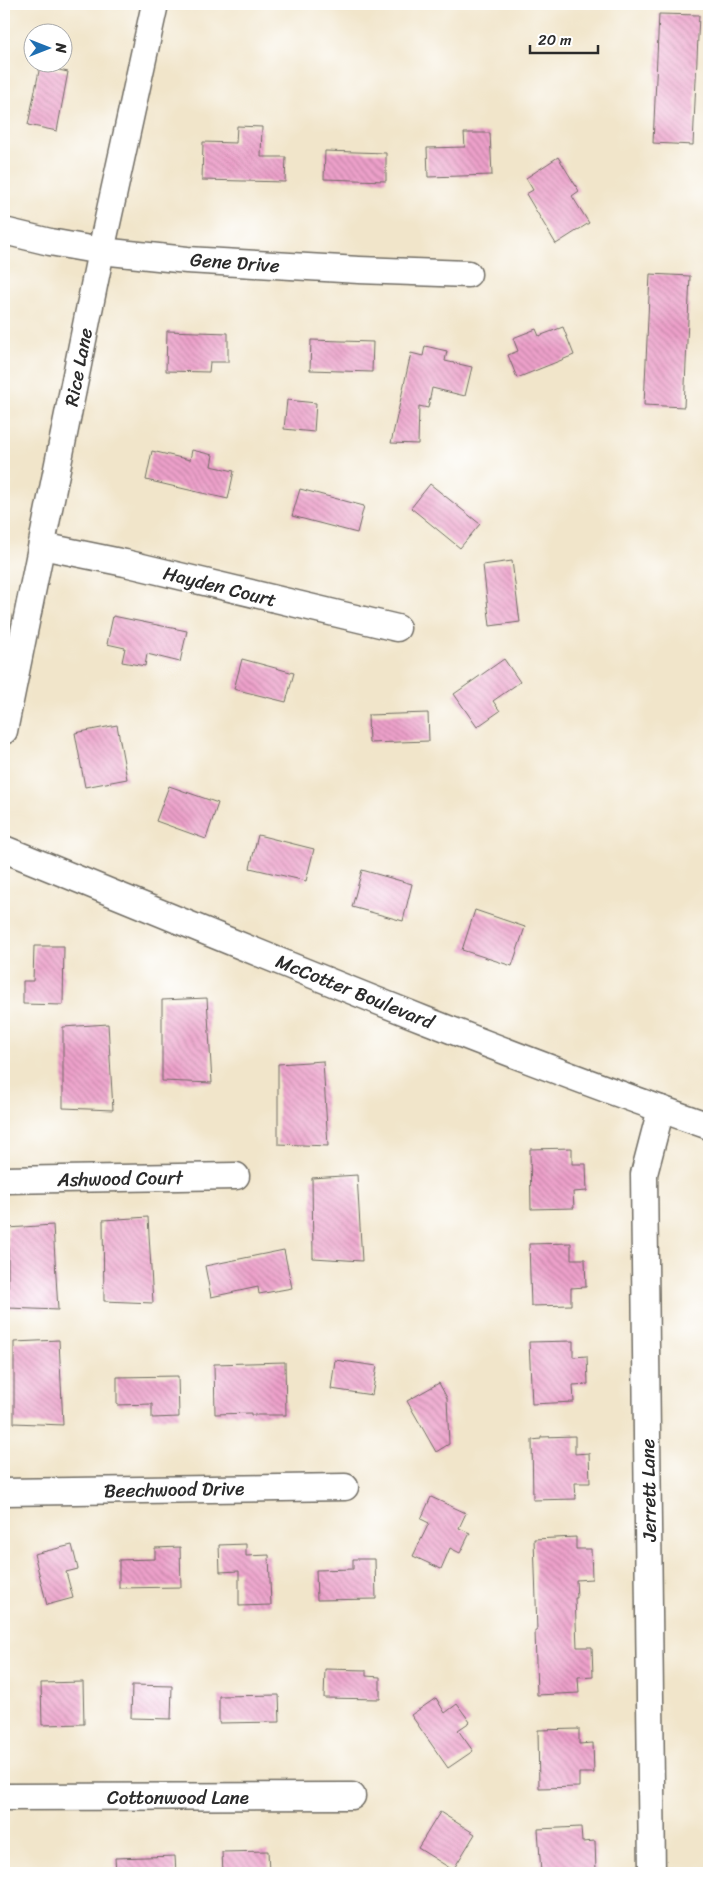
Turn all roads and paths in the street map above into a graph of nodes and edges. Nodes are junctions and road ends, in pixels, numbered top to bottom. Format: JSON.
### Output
{"nodes":[{"id":1,"x":155,"y":4,"type":"edge"},
{"id":2,"x":4,"y":230,"type":"edge"},
{"id":3,"x":101,"y":251,"type":"junction"},
{"id":4,"x":468,"y":274,"type":"dead end"},
{"id":5,"x":42,"y":546,"type":"junction"},
{"id":6,"x":397,"y":628,"type":"dead end"},
{"id":7,"x":4,"y":731,"type":"edge"},
{"id":8,"x":4,"y":849,"type":"edge"},
{"id":9,"x":661,"y":1109,"type":"junction"},
{"id":10,"x":709,"y":1126,"type":"edge"},
{"id":11,"x":236,"y":1176,"type":"dead end"},
{"id":12,"x":4,"y":1180,"type":"edge"},
{"id":13,"x":345,"y":1487,"type":"dead end"},
{"id":14,"x":4,"y":1492,"type":"edge"},
{"id":15,"x":352,"y":1796,"type":"dead end"},
{"id":16,"x":4,"y":1797,"type":"edge"},
{"id":17,"x":652,"y":1873,"type":"edge"}],
"edges":[{"from":1,"to":3,"type":"street","name":"Rice Lane"},
{"from":2,"to":3,"type":"street","name":"Gene Drive"},
{"from":3,"to":4,"type":"street","name":"Gene Drive"},
{"from":3,"to":5,"type":"street","name":"Rice Lane"},
{"from":5,"to":6,"type":"street","name":"Hayden Court"},
{"from":5,"to":7,"type":"street","name":"Rice Lane"},
{"from":8,"to":9,"type":"street","name":"McCotter Boulevard"},
{"from":9,"to":10,"type":"street","name":"McCotter Boulevard"},
{"from":9,"to":17,"type":"street","name":"Jerrett Lane"},
{"from":11,"to":12,"type":"street","name":"Ashwood Court"},
{"from":13,"to":14,"type":"street","name":"Beechwood Drive"},
{"from":15,"to":16,"type":"street","name":"Cottonwood Lane"}]}
